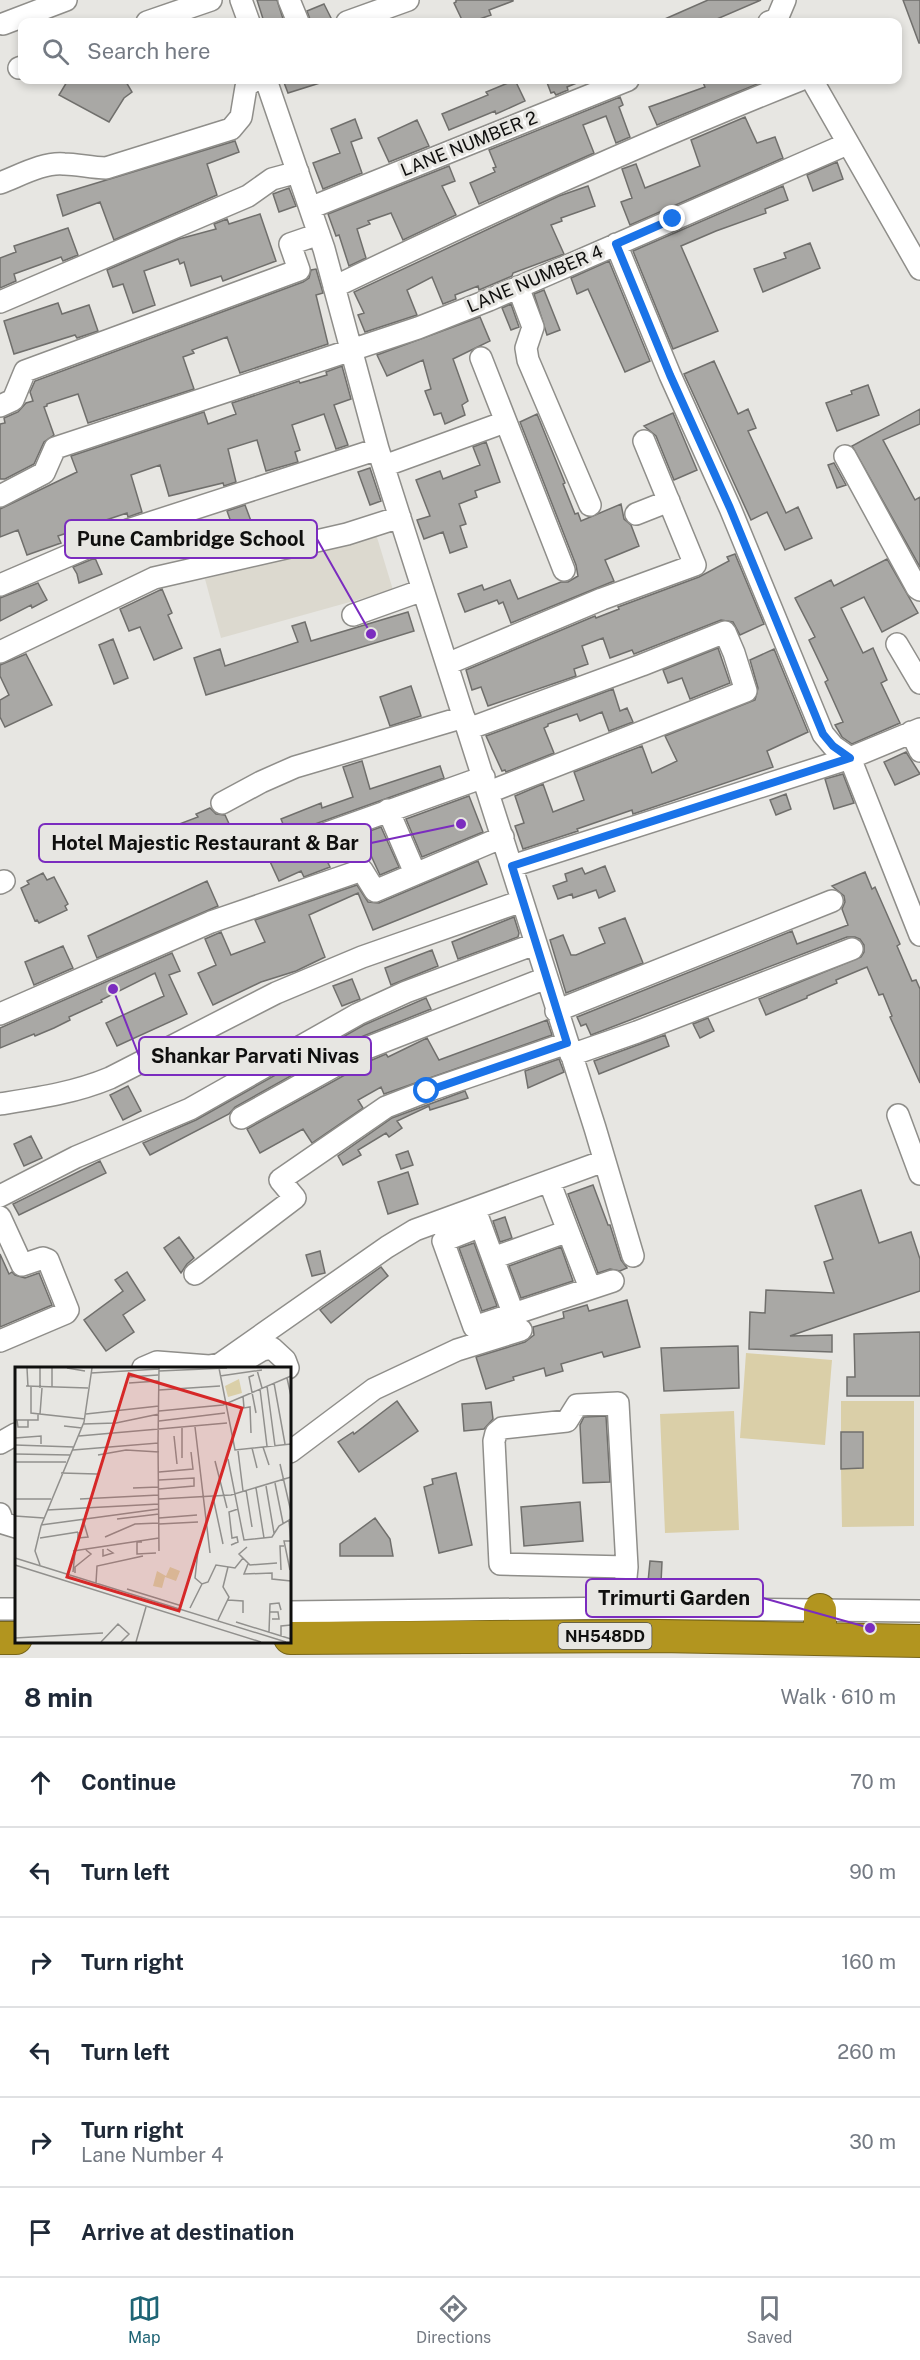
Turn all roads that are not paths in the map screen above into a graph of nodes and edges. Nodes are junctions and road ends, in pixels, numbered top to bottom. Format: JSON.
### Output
{"nodes":[{"id":1,"x":66,"y":0,"type":"edge"},
{"id":2,"x":211,"y":0,"type":"edge"},
{"id":3,"x":241,"y":0,"type":"edge"},
{"id":4,"x":290,"y":0,"type":"edge"},
{"id":5,"x":408,"y":0,"type":"edge"},
{"id":6,"x":785,"y":0,"type":"edge"},
{"id":7,"x":379,"y":17,"type":"edge"},
{"id":8,"x":18,"y":18,"type":"edge"},
{"id":9,"x":19,"y":18,"type":"edge"},
{"id":10,"x":159,"y":18,"type":"edge"},
{"id":11,"x":248,"y":18,"type":"edge"},
{"id":12,"x":297,"y":18,"type":"edge"},
{"id":13,"x":777,"y":18,"type":"edge"},
{"id":14,"x":792,"y":18,"type":"edge"},
{"id":15,"x":3,"y":24,"type":"dead end"},
{"id":16,"x":249,"y":84,"type":"edge"},
{"id":17,"x":267,"y":84,"type":"edge"},
{"id":18,"x":618,"y":84,"type":"edge"},
{"id":19,"x":790,"y":84,"type":"edge"},
{"id":20,"x":814,"y":84,"type":"edge"},
{"id":21,"x":847,"y":144,"type":"junction"},
{"id":22,"x":298,"y":172,"type":"junction"},
{"id":23,"x":0,"y":183,"type":"edge"},
{"id":24,"x":310,"y":208,"type":"junction"},
{"id":25,"x":319,"y":234,"type":"junction"},
{"id":26,"x":616,"y":244,"type":"junction"},
{"id":27,"x":920,"y":269,"type":"edge"},
{"id":28,"x":334,"y":286,"type":"junction"},
{"id":29,"x":518,"y":287,"type":"junction"},
{"id":30,"x":0,"y":302,"type":"edge"},
{"id":31,"x":0,"y":316,"type":"edge"},
{"id":32,"x":0,"y":321,"type":"edge"},
{"id":33,"x":351,"y":350,"type":"junction"},
{"id":34,"x":481,"y":358,"type":"dead end"},
{"id":35,"x":0,"y":406,"type":"edge"},
{"id":36,"x":506,"y":422,"type":"junction"},
{"id":37,"x":644,"y":441,"type":"dead end"},
{"id":38,"x":845,"y":456,"type":"dead end"},
{"id":39,"x":381,"y":458,"type":"junction"},
{"id":40,"x":0,"y":495,"type":"edge"},
{"id":41,"x":669,"y":501,"type":"junction"},
{"id":42,"x":590,"y":505,"type":"dead end"},
{"id":43,"x":636,"y":514,"type":"dead end"},
{"id":44,"x":400,"y":517,"type":"junction"},
{"id":45,"x":564,"y":570,"type":"dead end"},
{"id":46,"x":0,"y":585,"type":"edge"},
{"id":47,"x":423,"y":590,"type":"junction"},
{"id":48,"x":920,"y":590,"type":"edge"},
{"id":49,"x":353,"y":615,"type":"dead end"},
{"id":50,"x":897,"y":644,"type":"dead end"},
{"id":51,"x":0,"y":652,"type":"edge"},
{"id":52,"x":447,"y":664,"type":"junction"},
{"id":53,"x":920,"y":683,"type":"edge"},
{"id":54,"x":466,"y":723,"type":"junction"},
{"id":55,"x":917,"y":737,"type":"edge"},
{"id":56,"x":850,"y":758,"type":"junction"},
{"id":57,"x":486,"y":785,"type":"junction"},
{"id":58,"x":222,"y":803,"type":"dead end"},
{"id":59,"x":388,"y":810,"type":"junction"},
{"id":60,"x":502,"y":837,"type":"junction"},
{"id":61,"x":288,"y":847,"type":"dead end"},
{"id":62,"x":512,"y":866,"type":"junction"},
{"id":63,"x":416,"y":873,"type":"junction"},
{"id":64,"x":522,"y":901,"type":"junction"},
{"id":65,"x":832,"y":901,"type":"dead end"},
{"id":66,"x":920,"y":935,"type":"edge"},
{"id":67,"x":535,"y":944,"type":"junction"},
{"id":68,"x":852,"y":949,"type":"dead end"},
{"id":69,"x":546,"y":978,"type":"junction"},
{"id":70,"x":556,"y":1011,"type":"junction"},
{"id":71,"x":0,"y":1014,"type":"edge"},
{"id":72,"x":569,"y":1049,"type":"junction"},
{"id":73,"x":0,"y":1104,"type":"edge"},
{"id":74,"x":898,"y":1115,"type":"dead end"},
{"id":75,"x":240,"y":1118,"type":"dead end"},
{"id":76,"x":604,"y":1161,"type":"junction"},
{"id":77,"x":919,"y":1172,"type":"edge"},
{"id":78,"x":549,"y":1181,"type":"junction"},
{"id":79,"x":0,"y":1196,"type":"edge"},
{"id":80,"x":478,"y":1217,"type":"junction"},
{"id":81,"x":0,"y":1218,"type":"edge"},
{"id":82,"x":568,"y":1231,"type":"junction"},
{"id":83,"x":5,"y":1244,"type":"edge"},
{"id":84,"x":633,"y":1256,"type":"dead end"},
{"id":85,"x":493,"y":1258,"type":"junction"},
{"id":86,"x":195,"y":1274,"type":"dead end"},
{"id":87,"x":613,"y":1281,"type":"dead end"},
{"id":88,"x":590,"y":1288,"type":"junction"},
{"id":89,"x":517,"y":1322,"type":"junction"},
{"id":90,"x":0,"y":1341,"type":"edge"},
{"id":91,"x":146,"y":1367,"type":"edge"},
{"id":92,"x":209,"y":1367,"type":"edge"},
{"id":93,"x":232,"y":1367,"type":"edge"},
{"id":94,"x":288,"y":1367,"type":"edge"},
{"id":95,"x":15,"y":1435,"type":"edge"},
{"id":96,"x":0,"y":1443,"type":"edge"},
{"id":97,"x":15,"y":1448,"type":"edge"},
{"id":98,"x":291,"y":1451,"type":"edge"},
{"id":99,"x":0,"y":1456,"type":"edge"},
{"id":100,"x":0,"y":1514,"type":"edge"},
{"id":101,"x":15,"y":1527,"type":"edge"},
{"id":102,"x":627,"y":1567,"type":"junction"},
{"id":103,"x":623,"y":1608,"type":"junction"},
{"id":104,"x":920,"y":1611,"type":"edge"},
{"id":105,"x":291,"y":1612,"type":"edge"},
{"id":106,"x":820,"y":1624,"type":"junction"},
{"id":107,"x":291,"y":1638,"type":"edge"},
{"id":108,"x":920,"y":1641,"type":"edge"}],
"edges":[{"from":1,"to":9,"type":"street"},
{"from":2,"to":10,"type":"street"},
{"from":3,"to":11,"type":"street"},
{"from":4,"to":12,"type":"street"},
{"from":5,"to":7,"type":"street"},
{"from":6,"to":13,"type":"street"},
{"from":6,"to":14,"type":"street"},
{"from":8,"to":15,"type":"street"},
{"from":16,"to":23,"type":"street"},
{"from":17,"to":22,"type":"street"},
{"from":18,"to":24,"type":"street","name":"LANE NUMBER 2"},
{"from":19,"to":28,"type":"street"},
{"from":20,"to":21,"type":"street"},
{"from":21,"to":26,"type":"street","name":"LANE NUMBER 4"},
{"from":21,"to":27,"type":"street"},
{"from":22,"to":24,"type":"street"},
{"from":22,"to":30,"type":"street"},
{"from":24,"to":25,"type":"street"},
{"from":25,"to":28,"type":"street"},
{"from":25,"to":35,"type":"street"},
{"from":26,"to":29,"type":"street","name":"LANE NUMBER 4"},
{"from":26,"to":56,"type":"street"},
{"from":28,"to":33,"type":"street"},
{"from":29,"to":33,"type":"street","name":"LANE NUMBER 4"},
{"from":29,"to":42,"type":"street"},
{"from":31,"to":32,"type":"street"},
{"from":33,"to":39,"type":"street"},
{"from":33,"to":40,"type":"street","name":"LANE NUMBER 4"},
{"from":34,"to":36,"type":"street"},
{"from":36,"to":39,"type":"street"},
{"from":36,"to":45,"type":"street"},
{"from":37,"to":41,"type":"street"},
{"from":38,"to":48,"type":"street"},
{"from":39,"to":44,"type":"street"},
{"from":39,"to":46,"type":"street"},
{"from":41,"to":43,"type":"street"},
{"from":41,"to":52,"type":"street"},
{"from":44,"to":47,"type":"street"},
{"from":44,"to":51,"type":"street"},
{"from":47,"to":49,"type":"street"},
{"from":47,"to":52,"type":"street"},
{"from":50,"to":53,"type":"street"},
{"from":52,"to":54,"type":"street"},
{"from":54,"to":57,"type":"street"},
{"from":54,"to":57,"type":"street"},
{"from":54,"to":58,"type":"street"},
{"from":55,"to":56,"type":"street"},
{"from":56,"to":62,"type":"street"},
{"from":56,"to":66,"type":"street"},
{"from":57,"to":59,"type":"street"},
{"from":57,"to":60,"type":"street"},
{"from":59,"to":61,"type":"street"},
{"from":59,"to":63,"type":"street"},
{"from":60,"to":62,"type":"street"},
{"from":60,"to":63,"type":"street"},
{"from":62,"to":64,"type":"street"},
{"from":63,"to":71,"type":"street"},
{"from":64,"to":67,"type":"street"},
{"from":64,"to":73,"type":"street"},
{"from":65,"to":70,"type":"street"},
{"from":67,"to":69,"type":"street"},
{"from":67,"to":79,"type":"street"},
{"from":68,"to":72,"type":"street"},
{"from":69,"to":70,"type":"street"},
{"from":69,"to":75,"type":"street"},
{"from":70,"to":72,"type":"street"},
{"from":72,"to":76,"type":"street"},
{"from":72,"to":86,"type":"street"},
{"from":74,"to":77,"type":"street"},
{"from":76,"to":78,"type":"street"},
{"from":76,"to":84,"type":"street"},
{"from":78,"to":80,"type":"street"},
{"from":78,"to":82,"type":"street"},
{"from":80,"to":85,"type":"street"},
{"from":80,"to":89,"type":"street"},
{"from":80,"to":92,"type":"street"},
{"from":81,"to":83,"type":"street"},
{"from":82,"to":85,"type":"street"},
{"from":82,"to":88,"type":"street"},
{"from":83,"to":90,"type":"street"},
{"from":85,"to":89,"type":"street"},
{"from":87,"to":88,"type":"street"},
{"from":88,"to":89,"type":"street"},
{"from":89,"to":98,"type":"street"},
{"from":91,"to":92,"type":"street"},
{"from":93,"to":94,"type":"street"},
{"from":95,"to":96,"type":"street"},
{"from":97,"to":99,"type":"street"},
{"from":100,"to":101,"type":"street"},
{"from":102,"to":102,"type":"street"},
{"from":102,"to":103,"type":"street"},
{"from":103,"to":105,"type":"street"},
{"from":103,"to":106,"type":"street"},
{"from":104,"to":106,"type":"street"},
{"from":106,"to":107,"type":"highway","number":"NH548DD"},
{"from":106,"to":108,"type":"highway","number":"NH548DD"}]}
